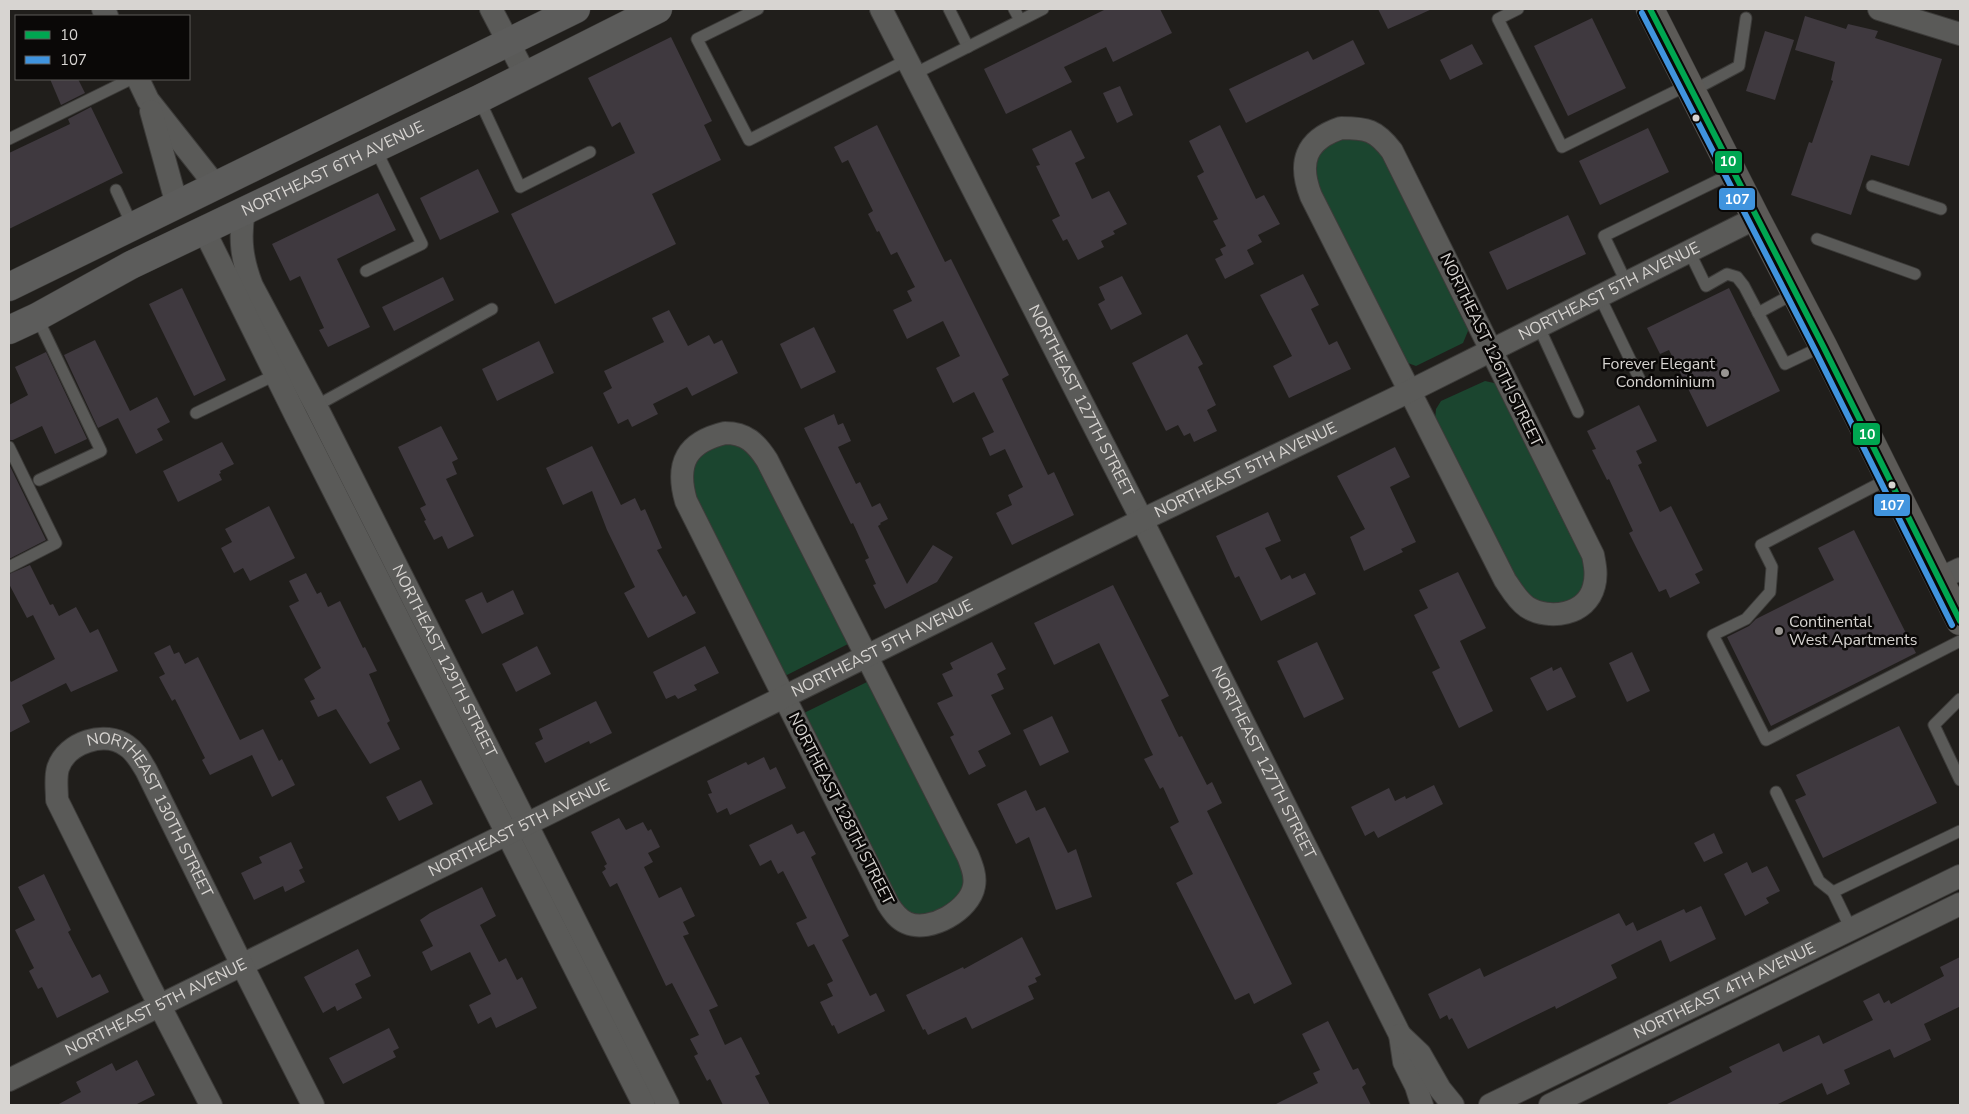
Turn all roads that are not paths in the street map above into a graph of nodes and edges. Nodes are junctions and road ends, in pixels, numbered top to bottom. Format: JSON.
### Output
{"nodes":[{"id":1,"x":492,"y":9,"type":"edge"},
{"id":2,"x":576,"y":9,"type":"edge"},
{"id":3,"x":658,"y":9,"type":"edge"},
{"id":4,"x":758,"y":9,"type":"edge"},
{"id":5,"x":881,"y":9,"type":"edge"},
{"id":6,"x":949,"y":9,"type":"edge"},
{"id":7,"x":1014,"y":9,"type":"edge"},
{"id":8,"x":1043,"y":9,"type":"edge"},
{"id":9,"x":1518,"y":9,"type":"edge"},
{"id":10,"x":1650,"y":9,"type":"edge"},
{"id":11,"x":1879,"y":9,"type":"edge"},
{"id":12,"x":1746,"y":18,"type":"dead end"},
{"id":13,"x":1020,"y":20,"type":"junction"},
{"id":14,"x":1960,"y":34,"type":"edge"},
{"id":15,"x":508,"y":42,"type":"junction"},
{"id":16,"x":968,"y":47,"type":"junction"},
{"id":17,"x":911,"y":67,"type":"junction"},
{"id":18,"x":526,"y":76,"type":"junction"},
{"id":19,"x":129,"y":80,"type":"edge"},
{"id":20,"x":138,"y":80,"type":"edge"},
{"id":21,"x":1690,"y":88,"type":"junction"},
{"id":22,"x":479,"y":99,"type":"junction"},
{"id":23,"x":148,"y":100,"type":"junction"},
{"id":24,"x":9,"y":139,"type":"edge"},
{"id":25,"x":375,"y":148,"type":"junction"},
{"id":26,"x":590,"y":152,"type":"dead end"},
{"id":27,"x":272,"y":158,"type":"junction"},
{"id":28,"x":1733,"y":173,"type":"junction"},
{"id":29,"x":216,"y":186,"type":"junction"},
{"id":30,"x":1872,"y":186,"type":"dead end"},
{"id":31,"x":116,"y":190,"type":"dead end"},
{"id":32,"x":177,"y":205,"type":"junction"},
{"id":33,"x":1941,"y":209,"type":"dead end"},
{"id":34,"x":244,"y":211,"type":"junction"},
{"id":35,"x":1756,"y":218,"type":"junction"},
{"id":36,"x":133,"y":227,"type":"junction"},
{"id":37,"x":204,"y":230,"type":"junction"},
{"id":38,"x":1817,"y":239,"type":"dead end"},
{"id":39,"x":1689,"y":251,"type":"junction"},
{"id":40,"x":131,"y":265,"type":"junction"},
{"id":41,"x":366,"y":271,"type":"dead end"},
{"id":42,"x":1915,"y":274,"type":"dead end"},
{"id":43,"x":1626,"y":282,"type":"junction"},
{"id":44,"x":9,"y":287,"type":"edge"},
{"id":45,"x":1795,"y":293,"type":"junction"},
{"id":46,"x":1599,"y":295,"type":"junction"},
{"id":47,"x":492,"y":309,"type":"dead end"},
{"id":48,"x":1758,"y":313,"type":"junction"},
{"id":49,"x":37,"y":317,"type":"junction"},
{"id":50,"x":1538,"y":326,"type":"junction"},
{"id":51,"x":9,"y":330,"type":"edge"},
{"id":52,"x":1823,"y":346,"type":"junction"},
{"id":53,"x":1491,"y":350,"type":"junction"},
{"id":54,"x":275,"y":374,"type":"junction"},
{"id":55,"x":1640,"y":380,"type":"dead end"},
{"id":56,"x":1410,"y":391,"type":"junction"},
{"id":57,"x":316,"y":406,"type":"junction"},
{"id":58,"x":1578,"y":412,"type":"dead end"},
{"id":59,"x":196,"y":413,"type":"dead end"},
{"id":60,"x":296,"y":416,"type":"junction"},
{"id":61,"x":9,"y":447,"type":"edge"},
{"id":62,"x":1890,"y":478,"type":"junction"},
{"id":63,"x":39,"y":480,"type":"dead end"},
{"id":64,"x":1142,"y":520,"type":"junction"},
{"id":65,"x":9,"y":566,"type":"edge"},
{"id":66,"x":1949,"y":574,"type":"edge"},
{"id":67,"x":1960,"y":621,"type":"edge"},
{"id":68,"x":1960,"y":641,"type":"edge"},
{"id":69,"x":866,"y":657,"type":"junction"},
{"id":70,"x":784,"y":698,"type":"junction"},
{"id":71,"x":1960,"y":699,"type":"edge"},
{"id":72,"x":1960,"y":780,"type":"edge"},
{"id":73,"x":1776,"y":792,"type":"dead end"},
{"id":74,"x":517,"y":830,"type":"junction"},
{"id":75,"x":1960,"y":831,"type":"edge"},
{"id":76,"x":1960,"y":876,"type":"edge"},
{"id":77,"x":1833,"y":892,"type":"junction"},
{"id":78,"x":1960,"y":904,"type":"edge"},
{"id":79,"x":1850,"y":929,"type":"junction"},
{"id":80,"x":242,"y":965,"type":"junction"},
{"id":81,"x":1755,"y":976,"type":"junction"},
{"id":82,"x":1766,"y":999,"type":"junction"},
{"id":83,"x":159,"y":1006,"type":"junction"},
{"id":84,"x":1400,"y":1035,"type":"junction"},
{"id":85,"x":9,"y":1080,"type":"edge"},
{"id":86,"x":211,"y":1105,"type":"edge"},
{"id":87,"x":313,"y":1105,"type":"edge"},
{"id":88,"x":644,"y":1105,"type":"edge"},
{"id":89,"x":668,"y":1105,"type":"edge"},
{"id":90,"x":1422,"y":1105,"type":"edge"},
{"id":91,"x":1453,"y":1105,"type":"edge"},
{"id":92,"x":1490,"y":1105,"type":"edge"},
{"id":93,"x":1550,"y":1105,"type":"edge"}],
"edges":[{"from":1,"to":15,"type":"street"},
{"from":2,"to":15,"type":"main road"},
{"from":3,"to":18,"type":"main road","name":"NORTHEAST 6TH AVENUE"},
{"from":4,"to":17,"type":"lane"},
{"from":5,"to":17,"type":"street","name":"NORTHEAST 127TH STREET"},
{"from":6,"to":16,"type":"lane"},
{"from":7,"to":13,"type":"lane"},
{"from":8,"to":13,"type":"lane"},
{"from":9,"to":21,"type":"lane"},
{"from":10,"to":21,"type":"main road"},
{"from":11,"to":14,"type":"street"},
{"from":12,"to":21,"type":"lane"},
{"from":13,"to":16,"type":"lane"},
{"from":15,"to":18,"type":"street"},
{"from":15,"to":27,"type":"main road"},
{"from":16,"to":17,"type":"lane"},
{"from":17,"to":64,"type":"street","name":"NORTHEAST 127TH STREET"},
{"from":18,"to":22,"type":"main road","name":"NORTHEAST 6TH AVENUE"},
{"from":19,"to":24,"type":"lane"},
{"from":20,"to":23,"type":"street"},
{"from":21,"to":28,"type":"main road"},
{"from":22,"to":25,"type":"main road","name":"NORTHEAST 6TH AVENUE"},
{"from":22,"to":26,"type":"lane"},
{"from":23,"to":29,"type":"street"},
{"from":23,"to":32,"type":"street"},
{"from":25,"to":34,"type":"main road","name":"NORTHEAST 6TH AVENUE"},
{"from":25,"to":41,"type":"lane"},
{"from":27,"to":29,"type":"main road"},
{"from":27,"to":37,"type":"main road"},
{"from":28,"to":35,"type":"main road"},
{"from":28,"to":43,"type":"lane"},
{"from":29,"to":32,"type":"main road"},
{"from":29,"to":40,"type":"main road"},
{"from":30,"to":33,"type":"lane"},
{"from":31,"to":36,"type":"lane"},
{"from":32,"to":36,"type":"main road"},
{"from":34,"to":37,"type":"main road","name":"NORTHEAST 6TH AVENUE"},
{"from":34,"to":57,"type":"street","name":"NORTHEAST 129TH STREET"},
{"from":35,"to":39,"type":"street","name":"NORTHEAST 5TH AVENUE"},
{"from":35,"to":45,"type":"main road"},
{"from":36,"to":44,"type":"main road"},
{"from":37,"to":40,"type":"main road","name":"NORTHEAST 6TH AVENUE"},
{"from":37,"to":54,"type":"street","name":"NORTHEAST 129TH STREET"},
{"from":38,"to":42,"type":"lane"},
{"from":39,"to":43,"type":"street","name":"NORTHEAST 5TH AVENUE"},
{"from":39,"to":48,"type":"lane"},
{"from":40,"to":49,"type":"main road","name":"NORTHEAST 6TH AVENUE"},
{"from":43,"to":46,"type":"street","name":"NORTHEAST 5TH AVENUE"},
{"from":45,"to":48,"type":"lane"},
{"from":45,"to":52,"type":"main road"},
{"from":46,"to":50,"type":"street","name":"NORTHEAST 5TH AVENUE"},
{"from":46,"to":55,"type":"lane"},
{"from":47,"to":57,"type":"lane"},
{"from":48,"to":52,"type":"lane"},
{"from":49,"to":51,"type":"main road","name":"NORTHEAST 6TH AVENUE"},
{"from":49,"to":63,"type":"lane"},
{"from":50,"to":53,"type":"street","name":"NORTHEAST 5TH AVENUE"},
{"from":50,"to":58,"type":"lane"},
{"from":52,"to":62,"type":"main road"},
{"from":53,"to":56,"type":"street","name":"NORTHEAST 5TH AVENUE"},
{"from":53,"to":56,"type":"street","name":"NORTHEAST 126TH STREET"},
{"from":53,"to":56,"type":"street","name":"NORTHEAST 126TH STREET"},
{"from":54,"to":59,"type":"lane"},
{"from":54,"to":60,"type":"street","name":"NORTHEAST 129TH STREET"},
{"from":56,"to":64,"type":"street","name":"NORTHEAST 5TH AVENUE"},
{"from":57,"to":60,"type":"lane"},
{"from":57,"to":74,"type":"street","name":"NORTHEAST 129TH STREET"},
{"from":60,"to":74,"type":"street","name":"NORTHEAST 129TH STREET"},
{"from":61,"to":65,"type":"lane"},
{"from":62,"to":66,"type":"main road"},
{"from":62,"to":68,"type":"lane"},
{"from":64,"to":69,"type":"street","name":"NORTHEAST 5TH AVENUE"},
{"from":64,"to":84,"type":"street","name":"NORTHEAST 127TH STREET"},
{"from":66,"to":67,"type":"main road"},
{"from":69,"to":70,"type":"street","name":"NORTHEAST 5TH AVENUE"},
{"from":69,"to":70,"type":"street","name":"NORTHEAST 128TH STREET"},
{"from":69,"to":70,"type":"street","name":"NORTHEAST 128TH STREET"},
{"from":70,"to":74,"type":"street","name":"NORTHEAST 5TH AVENUE"},
{"from":71,"to":72,"type":"lane"},
{"from":73,"to":77,"type":"lane"},
{"from":74,"to":80,"type":"street","name":"NORTHEAST 5TH AVENUE"},
{"from":74,"to":88,"type":"street","name":"NORTHEAST 129TH STREET"},
{"from":74,"to":89,"type":"street","name":"NORTHEAST 129TH STREET"},
{"from":75,"to":77,"type":"lane"},
{"from":76,"to":79,"type":"street","name":"NORTHEAST 4TH AVENUE"},
{"from":77,"to":79,"type":"lane"},
{"from":78,"to":82,"type":"street","name":"NORTHEAST 4TH AVENUE"},
{"from":79,"to":81,"type":"street","name":"NORTHEAST 4TH AVENUE"},
{"from":80,"to":83,"type":"street","name":"NORTHEAST 5TH AVENUE"},
{"from":80,"to":83,"type":"street","name":"NORTHEAST 130TH STREET"},
{"from":80,"to":87,"type":"street","name":"NORTHEAST 130TH STREET"},
{"from":81,"to":82,"type":"street"},
{"from":81,"to":92,"type":"street","name":"NORTHEAST 4TH AVENUE"},
{"from":82,"to":93,"type":"street","name":"NORTHEAST 4TH AVENUE"},
{"from":83,"to":85,"type":"street","name":"NORTHEAST 5TH AVENUE"},
{"from":83,"to":86,"type":"street","name":"NORTHEAST 130TH STREET"},
{"from":84,"to":90,"type":"street","name":"NORTHEAST 127TH STREET"},
{"from":84,"to":91,"type":"street","name":"NORTHEAST 127TH STREET"}]}
